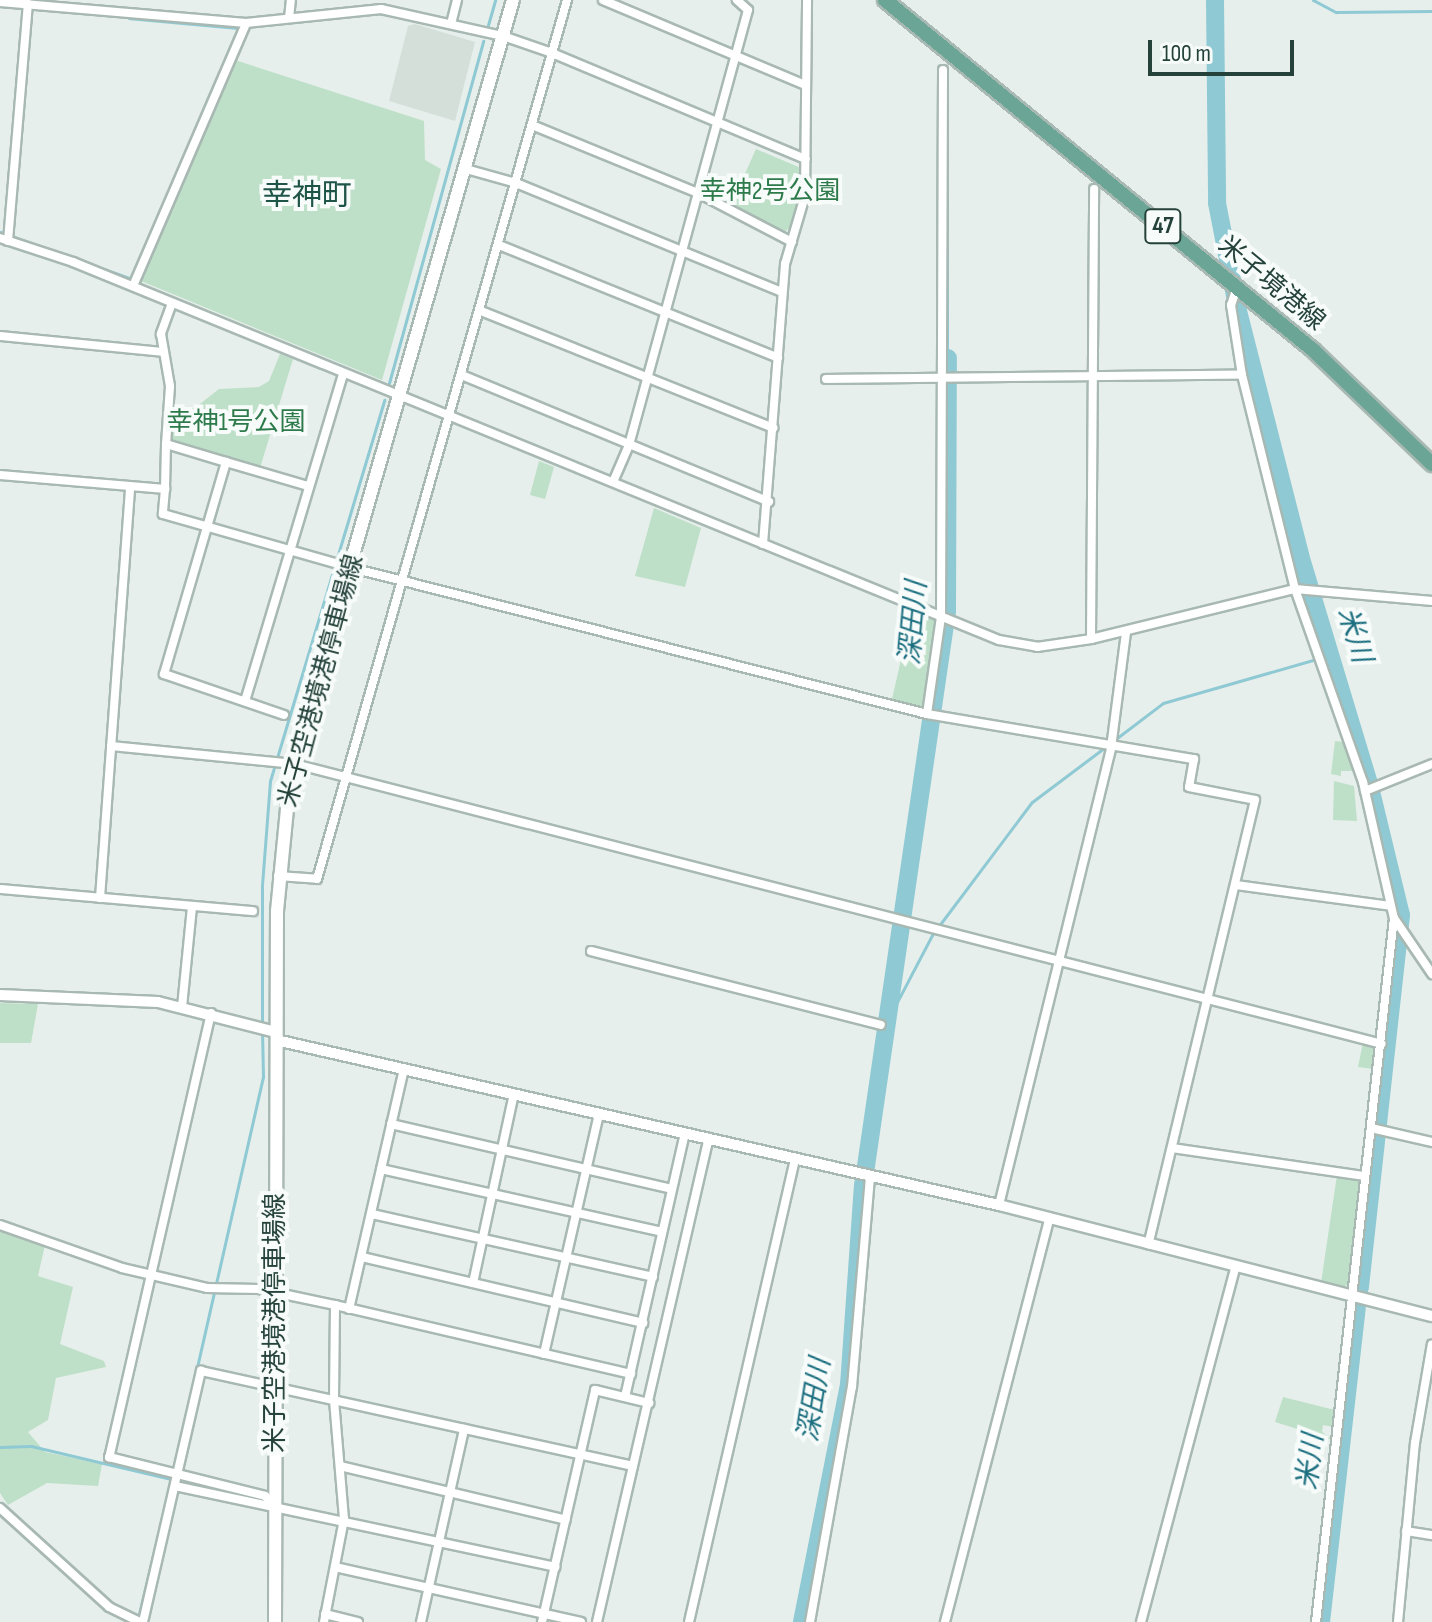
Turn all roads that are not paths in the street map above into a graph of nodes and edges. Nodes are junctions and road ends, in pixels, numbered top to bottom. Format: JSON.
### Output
{"nodes":[{"id":1,"x":291,"y":0,"type":"edge"},
{"id":2,"x":457,"y":0,"type":"edge"},
{"id":3,"x":513,"y":0,"type":"edge"},
{"id":4,"x":567,"y":0,"type":"edge"},
{"id":5,"x":603,"y":0,"type":"edge"},
{"id":6,"x":737,"y":0,"type":"edge"},
{"id":7,"x":806,"y":0,"type":"edge"},
{"id":8,"x":885,"y":0,"type":"edge"},
{"id":9,"x":0,"y":2,"type":"edge"},
{"id":10,"x":50,"y":3,"type":"edge"},
{"id":11,"x":28,"y":4,"type":"junction"},
{"id":12,"x":289,"y":18,"type":"junction"},
{"id":13,"x":246,"y":23,"type":"junction"},
{"id":14,"x":451,"y":24,"type":"junction"},
{"id":15,"x":503,"y":36,"type":"junction"},
{"id":16,"x":552,"y":53,"type":"junction"},
{"id":17,"x":734,"y":55,"type":"junction"},
{"id":18,"x":943,"y":70,"type":"dead end"},
{"id":19,"x":805,"y":85,"type":"junction"},
{"id":20,"x":717,"y":121,"type":"junction"},
{"id":21,"x":532,"y":125,"type":"junction"},
{"id":22,"x":806,"y":159,"type":"junction"},
{"id":23,"x":466,"y":169,"type":"junction"},
{"id":24,"x":516,"y":183,"type":"junction"},
{"id":25,"x":1094,"y":189,"type":"dead end"},
{"id":26,"x":698,"y":193,"type":"junction"},
{"id":27,"x":4,"y":240,"type":"edge"},
{"id":28,"x":792,"y":242,"type":"junction"},
{"id":29,"x":499,"y":245,"type":"junction"},
{"id":30,"x":681,"y":253,"type":"junction"},
{"id":31,"x":133,"y":286,"type":"junction"},
{"id":32,"x":1237,"y":286,"type":"junction"},
{"id":33,"x":782,"y":292,"type":"junction"},
{"id":34,"x":172,"y":303,"type":"junction"},
{"id":35,"x":481,"y":311,"type":"junction"},
{"id":36,"x":664,"y":312,"type":"junction"},
{"id":37,"x":0,"y":336,"type":"edge"},
{"id":38,"x":163,"y":352,"type":"junction"},
{"id":39,"x":778,"y":358,"type":"junction"},
{"id":40,"x":343,"y":375,"type":"junction"},
{"id":41,"x":1242,"y":375,"type":"junction"},
{"id":42,"x":464,"y":376,"type":"junction"},
{"id":43,"x":648,"y":377,"type":"junction"},
{"id":44,"x":943,"y":378,"type":"junction"},
{"id":45,"x":1092,"y":378,"type":"junction"},
{"id":46,"x":826,"y":379,"type":"dead end"},
{"id":47,"x":400,"y":397,"type":"junction"},
{"id":48,"x":453,"y":415,"type":"junction"},
{"id":49,"x":774,"y":428,"type":"junction"},
{"id":50,"x":166,"y":444,"type":"junction"},
{"id":51,"x":629,"y":445,"type":"junction"},
{"id":52,"x":226,"y":462,"type":"junction"},
{"id":53,"x":1432,"y":464,"type":"edge"},
{"id":54,"x":0,"y":475,"type":"edge"},
{"id":55,"x":613,"y":482,"type":"junction"},
{"id":56,"x":308,"y":486,"type":"junction"},
{"id":57,"x":130,"y":487,"type":"junction"},
{"id":58,"x":165,"y":489,"type":"junction"},
{"id":59,"x":769,"y":502,"type":"junction"},
{"id":60,"x":207,"y":526,"type":"junction"},
{"id":61,"x":763,"y":544,"type":"junction"},
{"id":62,"x":290,"y":550,"type":"junction"},
{"id":63,"x":352,"y":568,"type":"junction"},
{"id":64,"x":404,"y":581,"type":"junction"},
{"id":65,"x":1295,"y":589,"type":"junction"},
{"id":66,"x":1432,"y":601,"type":"edge"},
{"id":67,"x":941,"y":617,"type":"junction"},
{"id":68,"x":1126,"y":632,"type":"junction"},
{"id":69,"x":1091,"y":639,"type":"junction"},
{"id":70,"x":245,"y":701,"type":"junction"},
{"id":71,"x":927,"y":714,"type":"junction"},
{"id":72,"x":284,"y":715,"type":"dead end"},
{"id":73,"x":111,"y":746,"type":"junction"},
{"id":74,"x":1111,"y":748,"type":"junction"},
{"id":75,"x":295,"y":764,"type":"junction"},
{"id":76,"x":1432,"y":764,"type":"edge"},
{"id":77,"x":345,"y":777,"type":"junction"},
{"id":78,"x":1365,"y":791,"type":"junction"},
{"id":79,"x":278,"y":876,"type":"junction"},
{"id":80,"x":1236,"y":885,"type":"junction"},
{"id":81,"x":0,"y":889,"type":"edge"},
{"id":82,"x":100,"y":898,"type":"junction"},
{"id":83,"x":192,"y":906,"type":"junction"},
{"id":84,"x":1391,"y":906,"type":"junction"},
{"id":85,"x":253,"y":911,"type":"dead end"},
{"id":86,"x":1394,"y":918,"type":"junction"},
{"id":87,"x":591,"y":951,"type":"dead end"},
{"id":88,"x":1060,"y":960,"type":"junction"},
{"id":89,"x":1432,"y":974,"type":"edge"},
{"id":90,"x":0,"y":995,"type":"edge"},
{"id":91,"x":1209,"y":999,"type":"junction"},
{"id":92,"x":182,"y":1007,"type":"junction"},
{"id":93,"x":211,"y":1013,"type":"junction"},
{"id":94,"x":881,"y":1025,"type":"dead end"},
{"id":95,"x":276,"y":1036,"type":"junction"},
{"id":96,"x":1382,"y":1044,"type":"junction"},
{"id":97,"x":404,"y":1069,"type":"junction"},
{"id":98,"x":514,"y":1094,"type":"junction"},
{"id":99,"x":599,"y":1113,"type":"junction"},
{"id":100,"x":391,"y":1124,"type":"junction"},
{"id":101,"x":1371,"y":1128,"type":"junction"},
{"id":102,"x":685,"y":1133,"type":"junction"},
{"id":103,"x":709,"y":1138,"type":"junction"},
{"id":104,"x":1432,"y":1142,"type":"edge"},
{"id":105,"x":1172,"y":1148,"type":"junction"},
{"id":106,"x":502,"y":1150,"type":"junction"},
{"id":107,"x":795,"y":1159,"type":"junction"},
{"id":108,"x":381,"y":1169,"type":"junction"},
{"id":109,"x":587,"y":1169,"type":"junction"},
{"id":110,"x":870,"y":1175,"type":"junction"},
{"id":111,"x":1365,"y":1176,"type":"junction"},
{"id":112,"x":672,"y":1189,"type":"junction"},
{"id":113,"x":493,"y":1194,"type":"junction"},
{"id":114,"x":999,"y":1205,"type":"junction"},
{"id":115,"x":577,"y":1213,"type":"junction"},
{"id":116,"x":372,"y":1214,"type":"junction"},
{"id":117,"x":1049,"y":1219,"type":"junction"},
{"id":118,"x":0,"y":1225,"type":"edge"},
{"id":119,"x":662,"y":1232,"type":"junction"},
{"id":120,"x":483,"y":1238,"type":"junction"},
{"id":121,"x":1148,"y":1244,"type":"junction"},
{"id":122,"x":362,"y":1257,"type":"junction"},
{"id":123,"x":567,"y":1257,"type":"junction"},
{"id":124,"x":1235,"y":1268,"type":"junction"},
{"id":125,"x":151,"y":1274,"type":"junction"},
{"id":126,"x":653,"y":1277,"type":"junction"},
{"id":127,"x":473,"y":1283,"type":"junction"},
{"id":128,"x":276,"y":1292,"type":"junction"},
{"id":129,"x":1351,"y":1298,"type":"junction"},
{"id":130,"x":556,"y":1302,"type":"junction"},
{"id":131,"x":335,"y":1305,"type":"junction"},
{"id":132,"x":349,"y":1309,"type":"junction"},
{"id":133,"x":1432,"y":1316,"type":"edge"},
{"id":134,"x":643,"y":1323,"type":"junction"},
{"id":135,"x":1432,"y":1344,"type":"edge"},
{"id":136,"x":544,"y":1354,"type":"junction"},
{"id":137,"x":631,"y":1374,"type":"junction"},
{"id":138,"x":277,"y":1387,"type":"junction"},
{"id":139,"x":625,"y":1397,"type":"junction"},
{"id":140,"x":334,"y":1399,"type":"junction"},
{"id":141,"x":649,"y":1403,"type":"junction"},
{"id":142,"x":464,"y":1429,"type":"junction"},
{"id":143,"x":581,"y":1454,"type":"junction"},
{"id":144,"x":340,"y":1466,"type":"junction"},
{"id":145,"x":633,"y":1466,"type":"junction"},
{"id":146,"x":177,"y":1475,"type":"junction"},
{"id":147,"x":175,"y":1486,"type":"junction"},
{"id":148,"x":450,"y":1493,"type":"junction"},
{"id":149,"x":275,"y":1505,"type":"junction"},
{"id":150,"x":0,"y":1508,"type":"edge"},
{"id":151,"x":344,"y":1519,"type":"junction"},
{"id":152,"x":566,"y":1520,"type":"junction"},
{"id":153,"x":1406,"y":1531,"type":"junction"},
{"id":154,"x":1432,"y":1535,"type":"edge"},
{"id":155,"x":439,"y":1541,"type":"junction"},
{"id":156,"x":335,"y":1567,"type":"junction"},
{"id":157,"x":555,"y":1567,"type":"junction"},
{"id":158,"x":429,"y":1587,"type":"junction"},
{"id":159,"x":543,"y":1617,"type":"edge"},
{"id":160,"x":324,"y":1618,"type":"edge"},
{"id":161,"x":140,"y":1621,"type":"edge"},
{"id":162,"x":275,"y":1622,"type":"edge"},
{"id":163,"x":358,"y":1622,"type":"edge"},
{"id":164,"x":421,"y":1622,"type":"edge"},
{"id":165,"x":581,"y":1622,"type":"edge"},
{"id":166,"x":597,"y":1622,"type":"edge"},
{"id":167,"x":689,"y":1622,"type":"edge"},
{"id":168,"x":810,"y":1622,"type":"edge"},
{"id":169,"x":945,"y":1622,"type":"edge"},
{"id":170,"x":1141,"y":1622,"type":"edge"},
{"id":171,"x":1316,"y":1622,"type":"edge"},
{"id":172,"x":1398,"y":1622,"type":"edge"}],
"edges":[{"from":1,"to":12,"type":"street"},
{"from":2,"to":14,"type":"street"},
{"from":3,"to":15,"type":"main road","name":"米子空港境港停車場線"},
{"from":4,"to":16,"type":"street"},
{"from":5,"to":17,"type":"street"},
{"from":6,"to":17,"type":"street"},
{"from":7,"to":19,"type":"street"},
{"from":8,"to":32,"type":"main road","name":"米子境港線","number":"47"},
{"from":9,"to":11,"type":"street"},
{"from":10,"to":11,"type":"street"},
{"from":10,"to":13,"type":"street"},
{"from":11,"to":27,"type":"street"},
{"from":12,"to":13,"type":"street"},
{"from":12,"to":14,"type":"street"},
{"from":13,"to":31,"type":"street"},
{"from":14,"to":15,"type":"street"},
{"from":15,"to":16,"type":"street"},
{"from":15,"to":23,"type":"main road","name":"米子空港境港停車場線"},
{"from":16,"to":20,"type":"street"},
{"from":16,"to":21,"type":"street"},
{"from":17,"to":19,"type":"street"},
{"from":17,"to":20,"type":"street"},
{"from":18,"to":44,"type":"street"},
{"from":19,"to":22,"type":"street"},
{"from":20,"to":22,"type":"street"},
{"from":20,"to":26,"type":"street"},
{"from":21,"to":24,"type":"street"},
{"from":21,"to":26,"type":"street"},
{"from":22,"to":28,"type":"street"},
{"from":23,"to":24,"type":"street"},
{"from":23,"to":47,"type":"main road","name":"米子空港境港停車場線"},
{"from":24,"to":29,"type":"street"},
{"from":24,"to":30,"type":"street"},
{"from":25,"to":45,"type":"street"},
{"from":26,"to":28,"type":"street"},
{"from":26,"to":30,"type":"street"},
{"from":27,"to":31,"type":"street"},
{"from":28,"to":33,"type":"street"},
{"from":29,"to":35,"type":"street"},
{"from":29,"to":36,"type":"street"},
{"from":30,"to":33,"type":"street"},
{"from":30,"to":36,"type":"street"},
{"from":31,"to":34,"type":"street"},
{"from":32,"to":41,"type":"street"},
{"from":32,"to":53,"type":"main road","name":"米子境港線","number":"47"},
{"from":33,"to":39,"type":"street"},
{"from":34,"to":38,"type":"street"},
{"from":34,"to":40,"type":"street"},
{"from":35,"to":42,"type":"street"},
{"from":35,"to":43,"type":"street"},
{"from":36,"to":39,"type":"street"},
{"from":36,"to":43,"type":"street"},
{"from":37,"to":38,"type":"street"},
{"from":38,"to":50,"type":"street"},
{"from":39,"to":49,"type":"street"},
{"from":40,"to":47,"type":"street"},
{"from":40,"to":56,"type":"street"},
{"from":41,"to":45,"type":"street"},
{"from":41,"to":65,"type":"street"},
{"from":42,"to":48,"type":"street"},
{"from":42,"to":51,"type":"street"},
{"from":43,"to":49,"type":"street"},
{"from":43,"to":51,"type":"street"},
{"from":44,"to":45,"type":"street"},
{"from":44,"to":46,"type":"street"},
{"from":44,"to":67,"type":"street"},
{"from":45,"to":69,"type":"street"},
{"from":47,"to":48,"type":"street"},
{"from":47,"to":63,"type":"main road","name":"米子空港境港停車場線"},
{"from":48,"to":55,"type":"street"},
{"from":48,"to":64,"type":"street"},
{"from":49,"to":59,"type":"street"},
{"from":50,"to":52,"type":"street"},
{"from":50,"to":58,"type":"street"},
{"from":51,"to":55,"type":"street"},
{"from":51,"to":59,"type":"street"},
{"from":52,"to":56,"type":"street"},
{"from":52,"to":60,"type":"street"},
{"from":54,"to":57,"type":"street"},
{"from":55,"to":61,"type":"street"},
{"from":56,"to":62,"type":"street"},
{"from":57,"to":58,"type":"street"},
{"from":57,"to":73,"type":"street"},
{"from":58,"to":60,"type":"street"},
{"from":59,"to":61,"type":"street"},
{"from":60,"to":62,"type":"street"},
{"from":60,"to":70,"type":"street"},
{"from":61,"to":67,"type":"street"},
{"from":62,"to":63,"type":"street"},
{"from":62,"to":70,"type":"street"},
{"from":63,"to":64,"type":"street"},
{"from":63,"to":75,"type":"main road","name":"米子空港境港停車場線"},
{"from":64,"to":71,"type":"street"},
{"from":64,"to":77,"type":"street"},
{"from":65,"to":66,"type":"street"},
{"from":65,"to":68,"type":"street"},
{"from":65,"to":78,"type":"street"},
{"from":67,"to":69,"type":"street"},
{"from":67,"to":71,"type":"street"},
{"from":68,"to":69,"type":"street"},
{"from":68,"to":74,"type":"street"},
{"from":70,"to":72,"type":"street"},
{"from":71,"to":74,"type":"street"},
{"from":73,"to":75,"type":"street"},
{"from":73,"to":82,"type":"street"},
{"from":74,"to":80,"type":"street"},
{"from":74,"to":88,"type":"street"},
{"from":75,"to":77,"type":"street"},
{"from":75,"to":79,"type":"main road","name":"米子空港境港停車場線"},
{"from":76,"to":78,"type":"street"},
{"from":77,"to":79,"type":"street"},
{"from":77,"to":88,"type":"street"},
{"from":78,"to":84,"type":"street"},
{"from":79,"to":95,"type":"main road","name":"米子空港境港停車場線"},
{"from":80,"to":84,"type":"street"},
{"from":80,"to":91,"type":"street"},
{"from":81,"to":82,"type":"street"},
{"from":82,"to":83,"type":"street"},
{"from":83,"to":85,"type":"street"},
{"from":83,"to":92,"type":"street"},
{"from":84,"to":86,"type":"street"},
{"from":86,"to":89,"type":"street"},
{"from":86,"to":96,"type":"street"},
{"from":87,"to":94,"type":"street"},
{"from":88,"to":91,"type":"street"},
{"from":88,"to":114,"type":"street"},
{"from":90,"to":92,"type":"street"},
{"from":91,"to":96,"type":"street"},
{"from":91,"to":105,"type":"street"},
{"from":92,"to":93,"type":"street"},
{"from":93,"to":95,"type":"street"},
{"from":93,"to":125,"type":"street"},
{"from":95,"to":97,"type":"street"},
{"from":95,"to":128,"type":"main road","name":"米子空港境港停車場線"},
{"from":96,"to":101,"type":"street"},
{"from":97,"to":98,"type":"street"},
{"from":97,"to":100,"type":"street"},
{"from":98,"to":99,"type":"street"},
{"from":98,"to":106,"type":"street"},
{"from":99,"to":102,"type":"street"},
{"from":99,"to":109,"type":"street"},
{"from":100,"to":106,"type":"street"},
{"from":100,"to":108,"type":"street"},
{"from":101,"to":104,"type":"street"},
{"from":101,"to":111,"type":"street"},
{"from":102,"to":103,"type":"street"},
{"from":102,"to":112,"type":"street"},
{"from":103,"to":107,"type":"street"},
{"from":103,"to":141,"type":"street"},
{"from":105,"to":111,"type":"street"},
{"from":105,"to":121,"type":"street"},
{"from":106,"to":109,"type":"street"},
{"from":106,"to":113,"type":"street"},
{"from":107,"to":110,"type":"street"},
{"from":107,"to":167,"type":"street"},
{"from":108,"to":113,"type":"street"},
{"from":108,"to":116,"type":"street"},
{"from":109,"to":112,"type":"street"},
{"from":109,"to":115,"type":"street"},
{"from":110,"to":114,"type":"street"},
{"from":110,"to":168,"type":"street"},
{"from":111,"to":129,"type":"street"},
{"from":112,"to":119,"type":"street"},
{"from":113,"to":115,"type":"street"},
{"from":113,"to":120,"type":"street"},
{"from":114,"to":117,"type":"street"},
{"from":115,"to":119,"type":"street"},
{"from":115,"to":123,"type":"street"},
{"from":116,"to":120,"type":"street"},
{"from":116,"to":122,"type":"street"},
{"from":117,"to":121,"type":"street"},
{"from":117,"to":169,"type":"street"},
{"from":118,"to":125,"type":"street"},
{"from":119,"to":126,"type":"street"},
{"from":120,"to":123,"type":"street"},
{"from":120,"to":127,"type":"street"},
{"from":121,"to":124,"type":"street"},
{"from":122,"to":127,"type":"street"},
{"from":122,"to":132,"type":"street"},
{"from":123,"to":126,"type":"street"},
{"from":123,"to":130,"type":"street"},
{"from":124,"to":129,"type":"street"},
{"from":124,"to":170,"type":"street"},
{"from":125,"to":128,"type":"street"},
{"from":125,"to":146,"type":"street"},
{"from":126,"to":134,"type":"street"},
{"from":127,"to":130,"type":"street"},
{"from":128,"to":131,"type":"street"},
{"from":128,"to":138,"type":"main road","name":"米子空港境港停車場線"},
{"from":129,"to":133,"type":"street"},
{"from":129,"to":171,"type":"street"},
{"from":130,"to":134,"type":"street"},
{"from":130,"to":136,"type":"street"},
{"from":131,"to":132,"type":"street"},
{"from":131,"to":140,"type":"street"},
{"from":132,"to":136,"type":"street"},
{"from":134,"to":137,"type":"street"},
{"from":135,"to":153,"type":"street"},
{"from":136,"to":137,"type":"street"},
{"from":137,"to":139,"type":"street"},
{"from":138,"to":140,"type":"street"},
{"from":138,"to":146,"type":"street"},
{"from":138,"to":149,"type":"main road","name":"米子空港境港停車場線"},
{"from":139,"to":141,"type":"street"},
{"from":139,"to":143,"type":"street"},
{"from":140,"to":142,"type":"street"},
{"from":140,"to":144,"type":"street"},
{"from":141,"to":145,"type":"street"},
{"from":142,"to":143,"type":"street"},
{"from":142,"to":148,"type":"street"},
{"from":143,"to":145,"type":"street"},
{"from":143,"to":152,"type":"street"},
{"from":144,"to":148,"type":"street"},
{"from":144,"to":151,"type":"street"},
{"from":145,"to":166,"type":"street"},
{"from":146,"to":147,"type":"street"},
{"from":146,"to":149,"type":"street"},
{"from":147,"to":149,"type":"street"},
{"from":147,"to":161,"type":"street"},
{"from":148,"to":152,"type":"street"},
{"from":148,"to":155,"type":"street"},
{"from":149,"to":151,"type":"street"},
{"from":149,"to":162,"type":"main road","name":"米子空港境港停車場線"},
{"from":150,"to":161,"type":"street"},
{"from":151,"to":155,"type":"street"},
{"from":151,"to":156,"type":"street"},
{"from":152,"to":157,"type":"street"},
{"from":153,"to":154,"type":"street"},
{"from":153,"to":172,"type":"street"},
{"from":155,"to":157,"type":"street"},
{"from":155,"to":158,"type":"street"},
{"from":156,"to":158,"type":"street"},
{"from":156,"to":160,"type":"street"},
{"from":157,"to":159,"type":"street"},
{"from":158,"to":159,"type":"street"},
{"from":158,"to":164,"type":"street"},
{"from":159,"to":165,"type":"street"},
{"from":160,"to":163,"type":"street"}]}
